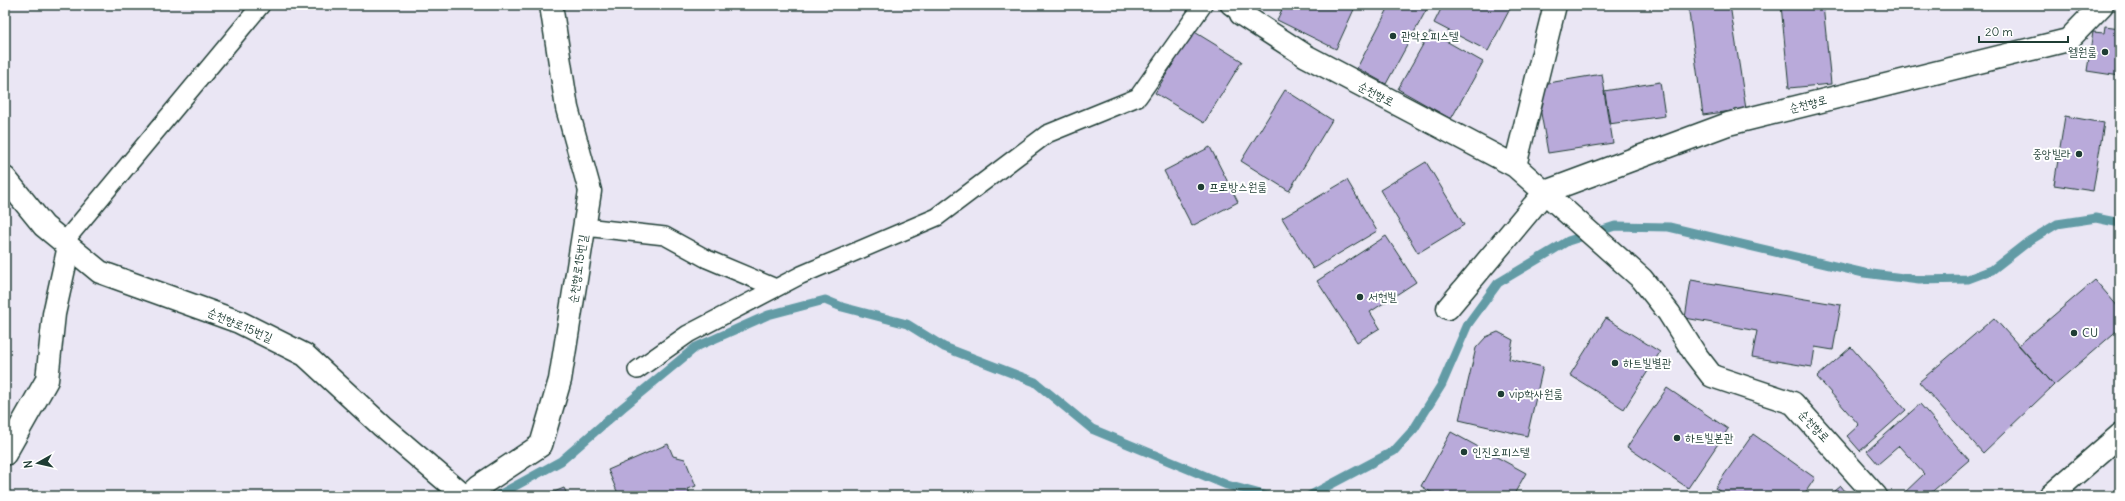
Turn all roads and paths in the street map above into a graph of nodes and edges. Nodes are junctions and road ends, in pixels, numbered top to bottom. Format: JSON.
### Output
{"nodes":[{"id":1,"x":261,"y":5,"type":"edge"},
{"id":2,"x":550,"y":5,"type":"edge"},
{"id":3,"x":1203,"y":5,"type":"edge"},
{"id":4,"x":1555,"y":5,"type":"edge"},
{"id":5,"x":2102,"y":5,"type":"edge"},
{"id":6,"x":1235,"y":10,"type":"edge"},
{"id":7,"x":1515,"y":166,"type":"junction"},
{"id":8,"x":5,"y":178,"type":"edge"},
{"id":9,"x":1545,"y":192,"type":"junction"},
{"id":10,"x":585,"y":227,"type":"junction"},
{"id":11,"x":67,"y":244,"type":"junction"},
{"id":12,"x":776,"y":288,"type":"junction"},
{"id":13,"x":1448,"y":308,"type":"dead end"},
{"id":14,"x":637,"y":370,"type":"dead end"},
{"id":15,"x":2120,"y":435,"type":"edge"},
{"id":16,"x":5,"y":454,"type":"edge"},
{"id":17,"x":464,"y":496,"type":"edge"},
{"id":18,"x":468,"y":496,"type":"edge"},
{"id":19,"x":1876,"y":496,"type":"edge"},
{"id":20,"x":2050,"y":496,"type":"edge"}],
"edges":[{"from":1,"to":11,"type":"lane"},
{"from":2,"to":10,"type":"street","name":"순천향로15번길"},
{"from":3,"to":12,"type":"lane"},
{"from":4,"to":7,"type":"street"},
{"from":5,"to":9,"type":"street","name":"순천향로"},
{"from":6,"to":7,"type":"street","name":"순천향로"},
{"from":7,"to":9,"type":"street","name":"순천향로"},
{"from":8,"to":11,"type":"street","name":"순천향로15번길"},
{"from":9,"to":13,"type":"street"},
{"from":9,"to":19,"type":"street","name":"순천향로"},
{"from":10,"to":12,"type":"lane"},
{"from":10,"to":18,"type":"street","name":"순천향로15번길"},
{"from":11,"to":16,"type":"street"},
{"from":11,"to":17,"type":"street","name":"순천향로15번길"},
{"from":12,"to":14,"type":"lane"},
{"from":15,"to":20,"type":"street"}]}
